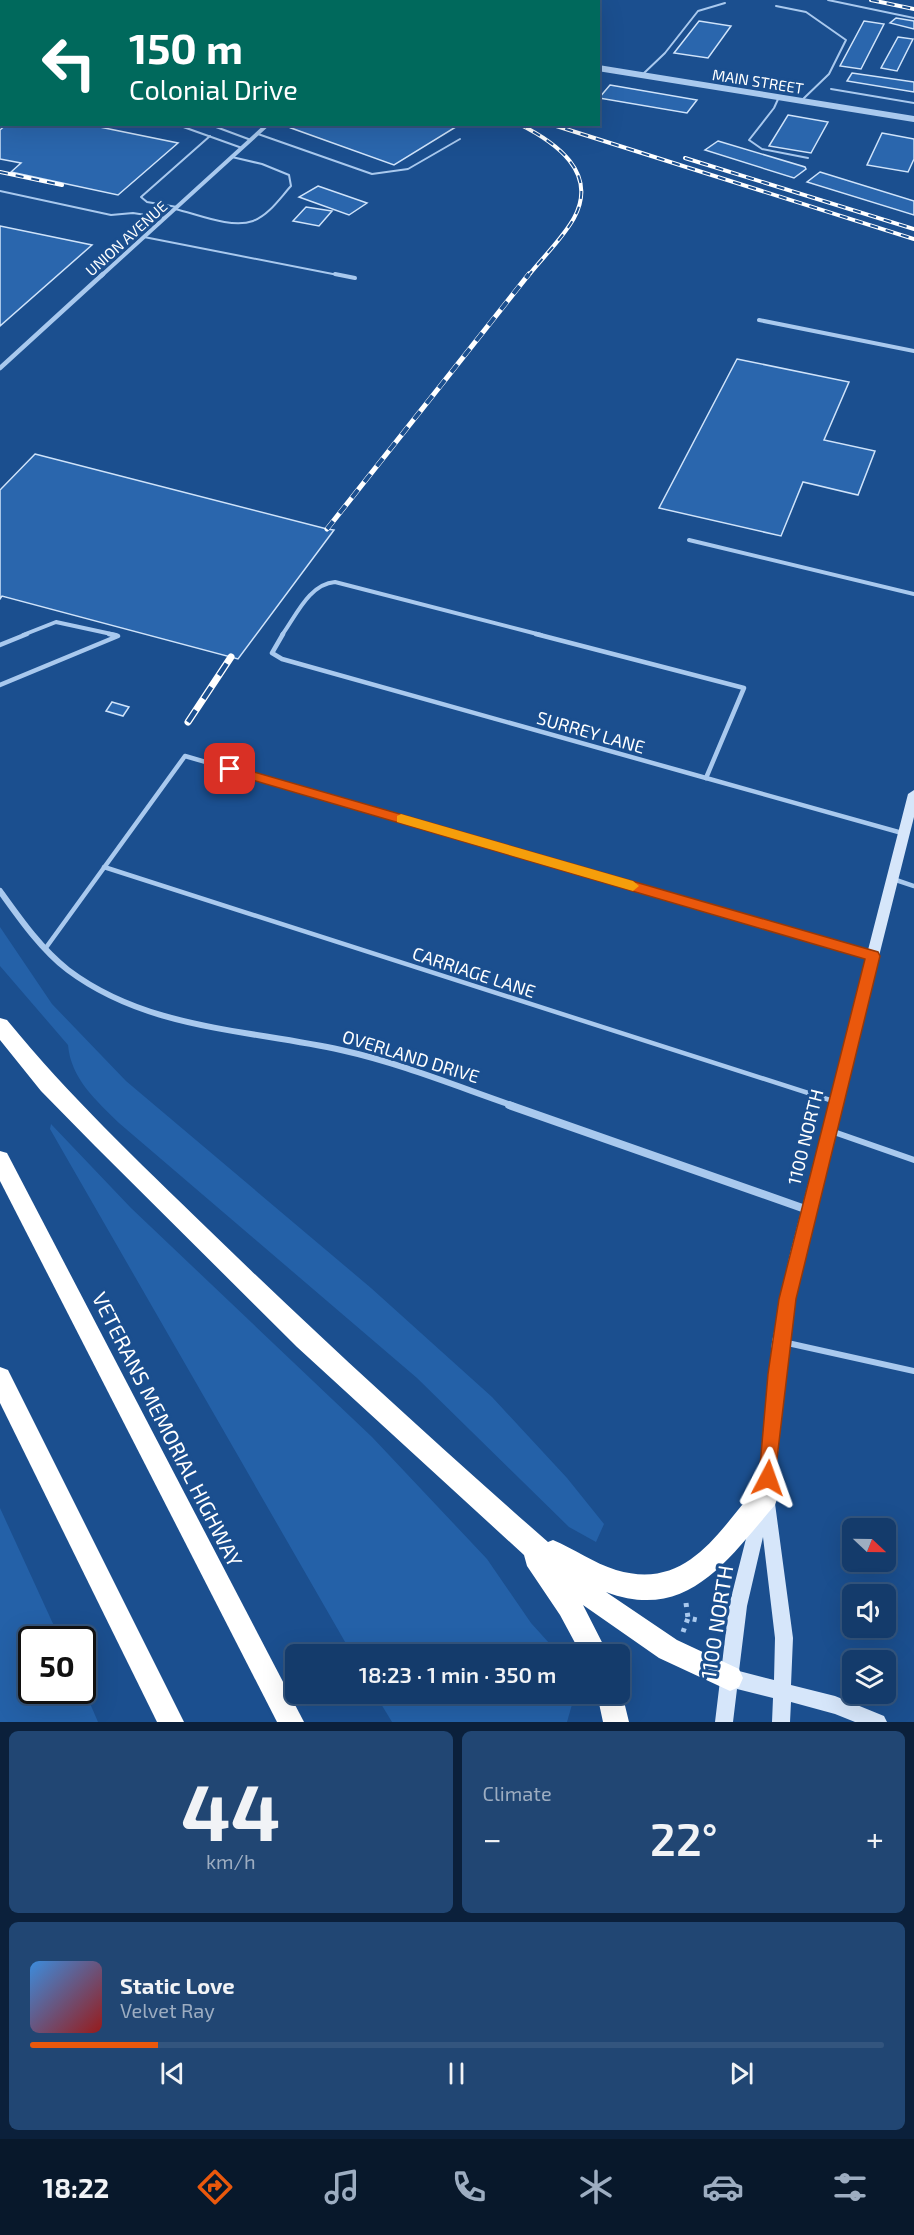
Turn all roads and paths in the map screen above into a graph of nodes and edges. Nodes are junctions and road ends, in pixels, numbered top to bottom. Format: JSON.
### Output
{"nodes":[{"id":1,"x":828,"y":0,"type":"edge"},
{"id":2,"x":725,"y":3,"type":"dead end"},
{"id":3,"x":776,"y":6,"type":"dead end"},
{"id":4,"x":914,"y":18,"type":"edge"},
{"id":5,"x":600,"y":68,"type":"edge"},
{"id":6,"x":642,"y":75,"type":"junction"},
{"id":7,"x":831,"y":89,"type":"dead end"},
{"id":8,"x":779,"y":97,"type":"junction"},
{"id":9,"x":801,"y":100,"type":"junction"},
{"id":10,"x":914,"y":103,"type":"edge"},
{"id":11,"x":914,"y":119,"type":"edge"},
{"id":12,"x":181,"y":126,"type":"edge"},
{"id":13,"x":213,"y":126,"type":"edge"},
{"id":14,"x":266,"y":126,"type":"edge"},
{"id":15,"x":258,"y":134,"type":"junction"},
{"id":16,"x":210,"y":136,"type":"junction"},
{"id":17,"x":460,"y":139,"type":"dead end"},
{"id":18,"x":251,"y":140,"type":"junction"},
{"id":19,"x":242,"y":148,"type":"junction"},
{"id":20,"x":232,"y":157,"type":"junction"},
{"id":21,"x":808,"y":158,"type":"dead end"},
{"id":22,"x":0,"y":191,"type":"edge"},
{"id":23,"x":176,"y":208,"type":"junction"},
{"id":24,"x":165,"y":218,"type":"junction"},
{"id":25,"x":144,"y":237,"type":"junction"},
{"id":26,"x":355,"y":278,"type":"dead end"},
{"id":27,"x":759,"y":320,"type":"dead end"},
{"id":28,"x":914,"y":351,"type":"edge"},
{"id":29,"x":0,"y":368,"type":"edge"},
{"id":30,"x":689,"y":540,"type":"dead end"},
{"id":31,"x":914,"y":594,"type":"edge"},
{"id":32,"x":0,"y":645,"type":"edge"},
{"id":33,"x":0,"y":685,"type":"edge"},
{"id":34,"x":706,"y":778,"type":"junction"},
{"id":35,"x":914,"y":794,"type":"edge"},
{"id":36,"x":904,"y":833,"type":"junction"},
{"id":37,"x":104,"y":867,"type":"junction"},
{"id":38,"x":892,"y":879,"type":"junction"},
{"id":39,"x":914,"y":886,"type":"edge"},
{"id":40,"x":0,"y":891,"type":"edge"},
{"id":41,"x":45,"y":949,"type":"junction"},
{"id":42,"x":873,"y":956,"type":"junction"},
{"id":43,"x":0,"y":1026,"type":"edge"},
{"id":44,"x":836,"y":1102,"type":"junction"},
{"id":45,"x":829,"y":1131,"type":"junction"},
{"id":46,"x":0,"y":1160,"type":"edge"},
{"id":47,"x":914,"y":1160,"type":"edge"},
{"id":48,"x":808,"y":1210,"type":"junction"},
{"id":49,"x":780,"y":1342,"type":"junction"},
{"id":50,"x":914,"y":1371,"type":"edge"},
{"id":51,"x":0,"y":1378,"type":"edge"},
{"id":52,"x":766,"y":1496,"type":"junction"},
{"id":53,"x":524,"y":1537,"type":"junction"},
{"id":54,"x":686,"y":1603,"type":"dead end"},
{"id":55,"x":688,"y":1618,"type":"junction"},
{"id":56,"x":702,"y":1622,"type":"dead end"},
{"id":57,"x":682,"y":1632,"type":"dead end"},
{"id":58,"x":590,"y":1644,"type":"edge"},
{"id":59,"x":730,"y":1678,"type":"junction"},
{"id":60,"x":784,"y":1693,"type":"junction"},
{"id":61,"x":612,"y":1704,"type":"edge"},
{"id":62,"x":171,"y":1722,"type":"edge"},
{"id":63,"x":291,"y":1722,"type":"edge"},
{"id":64,"x":616,"y":1722,"type":"edge"},
{"id":65,"x":724,"y":1722,"type":"edge"},
{"id":66,"x":781,"y":1722,"type":"edge"},
{"id":67,"x":878,"y":1722,"type":"edge"}],
"edges":[{"from":1,"to":4,"type":"lane"},
{"from":2,"to":6,"type":"lane"},
{"from":3,"to":9,"type":"lane"},
{"from":5,"to":6,"type":"street","name":"MAIN STREET"},
{"from":6,"to":8,"type":"street","name":"MAIN STREET"},
{"from":7,"to":10,"type":"lane"},
{"from":8,"to":9,"type":"street","name":"MAIN STREET"},
{"from":8,"to":21,"type":"lane"},
{"from":9,"to":11,"type":"street","name":"MAIN STREET"},
{"from":12,"to":16,"type":"lane"},
{"from":13,"to":18,"type":"lane"},
{"from":14,"to":15,"type":"street","name":"UNION AVENUE"},
{"from":15,"to":17,"type":"lane"},
{"from":15,"to":18,"type":"street","name":"UNION AVENUE"},
{"from":16,"to":19,"type":"lane"},
{"from":16,"to":23,"type":"lane"},
{"from":18,"to":19,"type":"street","name":"UNION AVENUE"},
{"from":19,"to":20,"type":"street","name":"UNION AVENUE"},
{"from":20,"to":23,"type":"street","name":"UNION AVENUE"},
{"from":20,"to":23,"type":"lane"},
{"from":22,"to":24,"type":"lane"},
{"from":23,"to":24,"type":"street","name":"UNION AVENUE"},
{"from":24,"to":25,"type":"street","name":"UNION AVENUE"},
{"from":25,"to":26,"type":"lane"},
{"from":25,"to":29,"type":"street","name":"UNION AVENUE"},
{"from":27,"to":28,"type":"lane"},
{"from":30,"to":31,"type":"lane"},
{"from":32,"to":33,"type":"lane"},
{"from":34,"to":34,"type":"lane","name":"SURREY LANE"},
{"from":34,"to":36,"type":"lane","name":"SURREY LANE"},
{"from":35,"to":36,"type":"main road","name":"1100 NORTH"},
{"from":36,"to":38,"type":"main road","name":"1100 NORTH"},
{"from":37,"to":41,"type":"lane"},
{"from":37,"to":42,"type":"lane"},
{"from":37,"to":44,"type":"lane","name":"CARRIAGE LANE"},
{"from":38,"to":39,"type":"lane"},
{"from":38,"to":42,"type":"main road","name":"1100 NORTH"},
{"from":40,"to":41,"type":"street","name":"OVERLAND DRIVE"},
{"from":41,"to":48,"type":"street","name":"OVERLAND DRIVE"},
{"from":42,"to":44,"type":"main road","name":"1100 NORTH"},
{"from":43,"to":53,"type":"highway"},
{"from":44,"to":45,"type":"main road","name":"1100 NORTH"},
{"from":45,"to":47,"type":"lane"},
{"from":45,"to":48,"type":"main road","name":"1100 NORTH"},
{"from":46,"to":63,"type":"highway","name":"VETERANS MEMORIAL HIGHWAY"},
{"from":48,"to":49,"type":"main road","name":"1100 NORTH"},
{"from":49,"to":50,"type":"lane"},
{"from":49,"to":52,"type":"main road","name":"1100 NORTH"},
{"from":51,"to":62,"type":"highway"},
{"from":52,"to":53,"type":"highway"},
{"from":52,"to":59,"type":"main road","name":"1100 NORTH"},
{"from":52,"to":60,"type":"main road","name":"1100 NORTH"},
{"from":53,"to":58,"type":"highway"},
{"from":53,"to":59,"type":"highway"},
{"from":54,"to":55,"type":"path"},
{"from":55,"to":56,"type":"path"},
{"from":55,"to":57,"type":"path"},
{"from":59,"to":60,"type":"main road"},
{"from":59,"to":65,"type":"main road","name":"1100 NORTH"},
{"from":60,"to":66,"type":"main road","name":"1100 NORTH"},
{"from":60,"to":67,"type":"main road"},
{"from":61,"to":64,"type":"highway"}]}
